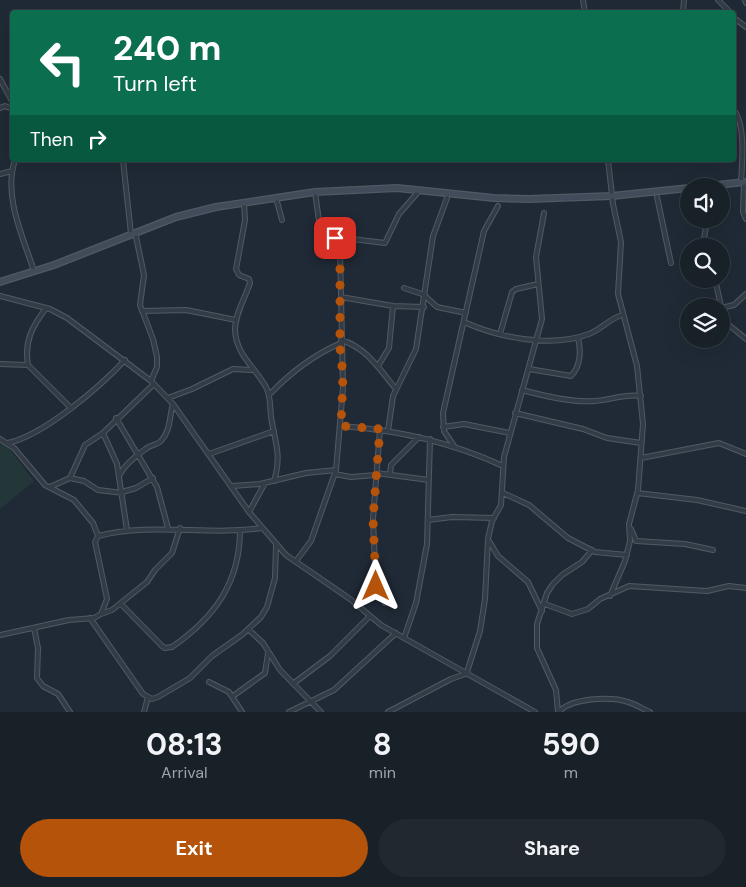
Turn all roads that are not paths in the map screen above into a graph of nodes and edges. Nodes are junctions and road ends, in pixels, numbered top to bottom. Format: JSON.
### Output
{"nodes":[{"id":1,"x":718,"y":0,"type":"edge"},
{"id":2,"x":728,"y":10,"type":"edge"},
{"id":3,"x":0,"y":79,"type":"edge"},
{"id":4,"x":10,"y":98,"type":"edge"},
{"id":5,"x":743,"y":120,"type":"edge"},
{"id":6,"x":14,"y":162,"type":"edge"},
{"id":7,"x":124,"y":162,"type":"edge"},
{"id":8,"x":608,"y":162,"type":"edge"},
{"id":9,"x":12,"y":171,"type":"junction"},
{"id":10,"x":0,"y":174,"type":"edge"},
{"id":11,"x":744,"y":183,"type":"edge"},
{"id":12,"x":730,"y":184,"type":"edge"},
{"id":13,"x":680,"y":189,"type":"edge"},
{"id":14,"x":419,"y":191,"type":"junction"},
{"id":15,"x":315,"y":192,"type":"junction"},
{"id":16,"x":612,"y":196,"type":"junction"},
{"id":17,"x":657,"y":197,"type":"dead end"},
{"id":18,"x":276,"y":198,"type":"junction"},
{"id":19,"x":447,"y":198,"type":"dead end"},
{"id":20,"x":244,"y":203,"type":"junction"},
{"id":21,"x":498,"y":206,"type":"dead end"},
{"id":22,"x":544,"y":213,"type":"dead end"},
{"id":23,"x":746,"y":219,"type":"edge"},
{"id":24,"x":282,"y":220,"type":"dead end"},
{"id":25,"x":133,"y":233,"type":"junction"},
{"id":26,"x":337,"y":240,"type":"junction"},
{"id":27,"x":671,"y":263,"type":"dead end"},
{"id":28,"x":34,"y":271,"type":"junction"},
{"id":29,"x":0,"y":282,"type":"edge"},
{"id":30,"x":538,"y":284,"type":"junction"},
{"id":31,"x":404,"y":288,"type":"dead end"},
{"id":32,"x":746,"y":294,"type":"edge"},
{"id":33,"x":425,"y":295,"type":"junction"},
{"id":34,"x":0,"y":296,"type":"edge"},
{"id":35,"x":341,"y":296,"type":"junction"},
{"id":36,"x":393,"y":306,"type":"junction"},
{"id":37,"x":730,"y":306,"type":"edge"},
{"id":38,"x":437,"y":307,"type":"junction"},
{"id":39,"x":46,"y":308,"type":"junction"},
{"id":40,"x":423,"y":308,"type":"junction"},
{"id":41,"x":142,"y":311,"type":"junction"},
{"id":42,"x":466,"y":313,"type":"junction"},
{"id":43,"x":622,"y":315,"type":"junction"},
{"id":44,"x":236,"y":320,"type":"junction"},
{"id":45,"x":464,"y":322,"type":"junction"},
{"id":46,"x":730,"y":325,"type":"edge"},
{"id":47,"x":500,"y":334,"type":"junction"},
{"id":48,"x":578,"y":338,"type":"junction"},
{"id":49,"x":538,"y":339,"type":"junction"},
{"id":50,"x":746,"y":339,"type":"edge"},
{"id":51,"x":341,"y":341,"type":"junction"},
{"id":52,"x":125,"y":360,"type":"junction"},
{"id":53,"x":0,"y":364,"type":"edge"},
{"id":54,"x":28,"y":365,"type":"junction"},
{"id":55,"x":378,"y":366,"type":"junction"},
{"id":56,"x":529,"y":369,"type":"junction"},
{"id":57,"x":252,"y":370,"type":"junction"},
{"id":58,"x":153,"y":382,"type":"junction"},
{"id":59,"x":396,"y":389,"type":"junction"},
{"id":60,"x":522,"y":390,"type":"junction"},
{"id":61,"x":269,"y":395,"type":"junction"},
{"id":62,"x":641,"y":396,"type":"junction"},
{"id":63,"x":168,"y":398,"type":"junction"},
{"id":64,"x":173,"y":404,"type":"junction"},
{"id":65,"x":70,"y":407,"type":"junction"},
{"id":66,"x":515,"y":413,"type":"junction"},
{"id":67,"x":116,"y":418,"type":"junction"},
{"id":68,"x":341,"y":426,"type":"junction"},
{"id":69,"x":443,"y":427,"type":"junction"},
{"id":70,"x":380,"y":429,"type":"junction"},
{"id":71,"x":274,"y":431,"type":"junction"},
{"id":72,"x":388,"y":431,"type":"junction"},
{"id":73,"x":103,"y":433,"type":"junction"},
{"id":74,"x":510,"y":433,"type":"junction"},
{"id":75,"x":419,"y":437,"type":"junction"},
{"id":76,"x":0,"y":439,"type":"edge"},
{"id":77,"x":430,"y":439,"type":"junction"},
{"id":78,"x":8,"y":443,"type":"junction"},
{"id":79,"x":641,"y":444,"type":"junction"},
{"id":80,"x":454,"y":446,"type":"junction"},
{"id":81,"x":140,"y":454,"type":"junction"},
{"id":82,"x":209,"y":454,"type":"junction"},
{"id":83,"x":746,"y":454,"type":"edge"},
{"id":84,"x":641,"y":458,"type":"junction"},
{"id":85,"x":503,"y":466,"type":"junction"},
{"id":86,"x":335,"y":472,"type":"junction"},
{"id":87,"x":376,"y":474,"type":"junction"},
{"id":88,"x":390,"y":474,"type":"junction"},
{"id":89,"x":119,"y":476,"type":"junction"},
{"id":90,"x":70,"y":478,"type":"junction"},
{"id":91,"x":153,"y":478,"type":"junction"},
{"id":92,"x":429,"y":480,"type":"junction"},
{"id":93,"x":274,"y":481,"type":"junction"},
{"id":94,"x":265,"y":483,"type":"junction"},
{"id":95,"x":232,"y":486,"type":"junction"},
{"id":96,"x":50,"y":488,"type":"junction"},
{"id":97,"x":122,"y":492,"type":"junction"},
{"id":98,"x":637,"y":492,"type":"junction"},
{"id":99,"x":503,"y":493,"type":"junction"},
{"id":100,"x":746,"y":511,"type":"edge"},
{"id":101,"x":249,"y":512,"type":"junction"},
{"id":102,"x":494,"y":518,"type":"junction"},
{"id":103,"x":428,"y":520,"type":"junction"},
{"id":104,"x":630,"y":524,"type":"junction"},
{"id":105,"x":168,"y":528,"type":"junction"},
{"id":106,"x":180,"y":528,"type":"junction"},
{"id":107,"x":262,"y":528,"type":"junction"},
{"id":108,"x":127,"y":530,"type":"junction"},
{"id":109,"x":240,"y":530,"type":"junction"},
{"id":110,"x":98,"y":536,"type":"junction"},
{"id":111,"x":488,"y":539,"type":"junction"},
{"id":112,"x":276,"y":545,"type":"junction"},
{"id":113,"x":592,"y":550,"type":"junction"},
{"id":114,"x":713,"y":550,"type":"dead end"},
{"id":115,"x":627,"y":555,"type":"junction"},
{"id":116,"x":296,"y":561,"type":"junction"},
{"id":117,"x":374,"y":588,"type":"junction"},
{"id":118,"x":746,"y":588,"type":"edge"},
{"id":119,"x":610,"y":596,"type":"junction"},
{"id":120,"x":385,"y":603,"type":"dead end"},
{"id":121,"x":121,"y":604,"type":"junction"},
{"id":122,"x":545,"y":604,"type":"junction"},
{"id":123,"x":357,"y":605,"type":"junction"},
{"id":124,"x":542,"y":611,"type":"junction"},
{"id":125,"x":101,"y":614,"type":"junction"},
{"id":126,"x":370,"y":616,"type":"junction"},
{"id":127,"x":90,"y":618,"type":"junction"},
{"id":128,"x":34,"y":628,"type":"junction"},
{"id":129,"x":248,"y":629,"type":"junction"},
{"id":130,"x":396,"y":633,"type":"junction"},
{"id":131,"x":0,"y":635,"type":"edge"},
{"id":132,"x":404,"y":638,"type":"junction"},
{"id":133,"x":268,"y":651,"type":"junction"},
{"id":134,"x":468,"y":673,"type":"junction"},
{"id":135,"x":209,"y":682,"type":"dead end"},
{"id":136,"x":294,"y":683,"type":"junction"},
{"id":137,"x":233,"y":696,"type":"junction"},
{"id":138,"x":148,"y":698,"type":"junction"},
{"id":139,"x":310,"y":701,"type":"junction"},
{"id":140,"x":146,"y":711,"type":"edge"},
{"id":141,"x":70,"y":712,"type":"edge"},
{"id":142,"x":242,"y":712,"type":"edge"},
{"id":143,"x":289,"y":712,"type":"edge"},
{"id":144,"x":321,"y":712,"type":"edge"},
{"id":145,"x":388,"y":712,"type":"edge"},
{"id":146,"x":535,"y":712,"type":"edge"},
{"id":147,"x":558,"y":712,"type":"edge"},
{"id":148,"x":650,"y":712,"type":"edge"}],
"edges":[{"from":1,"to":2,"type":"street"},
{"from":3,"to":4,"type":"street"},
{"from":5,"to":11,"type":"street"},
{"from":6,"to":9,"type":"street"},
{"from":7,"to":25,"type":"street"},
{"from":8,"to":16,"type":"street"},
{"from":9,"to":10,"type":"street"},
{"from":9,"to":28,"type":"street"},
{"from":11,"to":12,"type":"main road"},
{"from":11,"to":23,"type":"street"},
{"from":13,"to":16,"type":"main road"},
{"from":14,"to":15,"type":"main road"},
{"from":14,"to":16,"type":"main road"},
{"from":14,"to":26,"type":"street"},
{"from":15,"to":18,"type":"main road"},
{"from":15,"to":26,"type":"street"},
{"from":16,"to":43,"type":"street"},
{"from":17,"to":27,"type":"street"},
{"from":18,"to":20,"type":"main road"},
{"from":18,"to":24,"type":"street"},
{"from":19,"to":33,"type":"street"},
{"from":20,"to":25,"type":"main road"},
{"from":20,"to":44,"type":"street"},
{"from":21,"to":42,"type":"street"},
{"from":22,"to":30,"type":"street"},
{"from":25,"to":28,"type":"main road"},
{"from":25,"to":41,"type":"street"},
{"from":26,"to":35,"type":"street"},
{"from":28,"to":29,"type":"main road"},
{"from":30,"to":47,"type":"street"},
{"from":30,"to":49,"type":"street"},
{"from":31,"to":33,"type":"street"},
{"from":32,"to":37,"type":"street"},
{"from":33,"to":38,"type":"street"},
{"from":33,"to":40,"type":"street"},
{"from":34,"to":39,"type":"street"},
{"from":35,"to":36,"type":"street"},
{"from":35,"to":51,"type":"street"},
{"from":36,"to":40,"type":"street"},
{"from":36,"to":55,"type":"street"},
{"from":38,"to":40,"type":"street"},
{"from":38,"to":42,"type":"street"},
{"from":39,"to":52,"type":"street"},
{"from":39,"to":54,"type":"street"},
{"from":40,"to":59,"type":"street"},
{"from":41,"to":44,"type":"street"},
{"from":41,"to":58,"type":"street"},
{"from":42,"to":45,"type":"street"},
{"from":43,"to":48,"type":"street"},
{"from":43,"to":62,"type":"street"},
{"from":44,"to":57,"type":"street"},
{"from":45,"to":47,"type":"street"},
{"from":45,"to":69,"type":"street"},
{"from":46,"to":50,"type":"street"},
{"from":47,"to":49,"type":"street"},
{"from":48,"to":49,"type":"street"},
{"from":48,"to":56,"type":"street"},
{"from":49,"to":56,"type":"street"},
{"from":51,"to":55,"type":"street"},
{"from":51,"to":61,"type":"street"},
{"from":51,"to":68,"type":"street"},
{"from":52,"to":58,"type":"street"},
{"from":52,"to":65,"type":"street"},
{"from":53,"to":54,"type":"street"},
{"from":54,"to":65,"type":"street"},
{"from":55,"to":59,"type":"street"},
{"from":56,"to":60,"type":"street"},
{"from":57,"to":61,"type":"street"},
{"from":57,"to":63,"type":"street"},
{"from":58,"to":63,"type":"street"},
{"from":58,"to":67,"type":"street"},
{"from":59,"to":72,"type":"street"},
{"from":60,"to":62,"type":"street"},
{"from":60,"to":66,"type":"street"},
{"from":61,"to":71,"type":"street"},
{"from":62,"to":79,"type":"street"},
{"from":63,"to":64,"type":"street"},
{"from":64,"to":81,"type":"street"},
{"from":64,"to":82,"type":"street"},
{"from":65,"to":78,"type":"street"},
{"from":66,"to":74,"type":"street"},
{"from":66,"to":79,"type":"street"},
{"from":67,"to":73,"type":"street"},
{"from":67,"to":81,"type":"street"},
{"from":68,"to":70,"type":"street"},
{"from":68,"to":86,"type":"street"},
{"from":69,"to":74,"type":"street"},
{"from":69,"to":80,"type":"street"},
{"from":70,"to":72,"type":"street"},
{"from":70,"to":87,"type":"street"},
{"from":71,"to":82,"type":"street"},
{"from":71,"to":93,"type":"street"},
{"from":72,"to":75,"type":"street"},
{"from":73,"to":89,"type":"street"},
{"from":73,"to":90,"type":"street"},
{"from":74,"to":85,"type":"street"},
{"from":75,"to":77,"type":"street"},
{"from":75,"to":88,"type":"street"},
{"from":76,"to":78,"type":"street"},
{"from":77,"to":80,"type":"street"},
{"from":77,"to":92,"type":"street"},
{"from":78,"to":96,"type":"street"},
{"from":79,"to":84,"type":"street"},
{"from":80,"to":85,"type":"street"},
{"from":81,"to":89,"type":"street"},
{"from":81,"to":91,"type":"street"},
{"from":82,"to":95,"type":"street"},
{"from":83,"to":84,"type":"street"},
{"from":84,"to":98,"type":"street"},
{"from":85,"to":99,"type":"street"},
{"from":86,"to":87,"type":"street"},
{"from":86,"to":93,"type":"street"},
{"from":86,"to":116,"type":"street"},
{"from":87,"to":88,"type":"street"},
{"from":87,"to":117,"type":"street"},
{"from":88,"to":92,"type":"street"},
{"from":89,"to":97,"type":"street"},
{"from":90,"to":96,"type":"street"},
{"from":90,"to":97,"type":"street"},
{"from":91,"to":97,"type":"street"},
{"from":91,"to":105,"type":"street"},
{"from":92,"to":103,"type":"street"},
{"from":93,"to":94,"type":"street"},
{"from":94,"to":95,"type":"street"},
{"from":94,"to":101,"type":"street"},
{"from":95,"to":101,"type":"street"},
{"from":96,"to":110,"type":"street"},
{"from":97,"to":108,"type":"street"},
{"from":98,"to":100,"type":"street"},
{"from":98,"to":104,"type":"street"},
{"from":99,"to":102,"type":"street"},
{"from":99,"to":113,"type":"street"},
{"from":101,"to":107,"type":"street"},
{"from":102,"to":103,"type":"street"},
{"from":102,"to":111,"type":"street"},
{"from":103,"to":132,"type":"street"},
{"from":104,"to":114,"type":"street"},
{"from":104,"to":115,"type":"street"},
{"from":105,"to":106,"type":"street"},
{"from":105,"to":108,"type":"street"},
{"from":106,"to":109,"type":"street"},
{"from":106,"to":121,"type":"street"},
{"from":107,"to":109,"type":"street"},
{"from":107,"to":112,"type":"street"},
{"from":108,"to":110,"type":"street"},
{"from":109,"to":121,"type":"street"},
{"from":110,"to":125,"type":"street"},
{"from":111,"to":124,"type":"street"},
{"from":111,"to":134,"type":"street"},
{"from":112,"to":116,"type":"street"},
{"from":112,"to":129,"type":"street"},
{"from":113,"to":115,"type":"street"},
{"from":113,"to":122,"type":"street"},
{"from":115,"to":119,"type":"street"},
{"from":116,"to":123,"type":"street"},
{"from":117,"to":120,"type":"street"},
{"from":117,"to":123,"type":"street"},
{"from":118,"to":119,"type":"street"},
{"from":119,"to":122,"type":"street"},
{"from":121,"to":125,"type":"street"},
{"from":122,"to":124,"type":"street"},
{"from":123,"to":126,"type":"street"},
{"from":124,"to":147,"type":"street"},
{"from":125,"to":127,"type":"street"},
{"from":126,"to":130,"type":"street"},
{"from":126,"to":136,"type":"street"},
{"from":127,"to":128,"type":"street"},
{"from":127,"to":138,"type":"street"},
{"from":128,"to":131,"type":"street"},
{"from":128,"to":141,"type":"street"},
{"from":129,"to":133,"type":"street"},
{"from":129,"to":138,"type":"street"},
{"from":130,"to":132,"type":"street"},
{"from":130,"to":139,"type":"street"},
{"from":132,"to":134,"type":"street"},
{"from":133,"to":136,"type":"street"},
{"from":133,"to":137,"type":"street"},
{"from":134,"to":145,"type":"street"},
{"from":134,"to":146,"type":"street"},
{"from":135,"to":137,"type":"street"},
{"from":136,"to":139,"type":"street"},
{"from":137,"to":142,"type":"street"},
{"from":138,"to":140,"type":"street"},
{"from":139,"to":143,"type":"street"},
{"from":139,"to":144,"type":"street"},
{"from":147,"to":148,"type":"street"}]}
